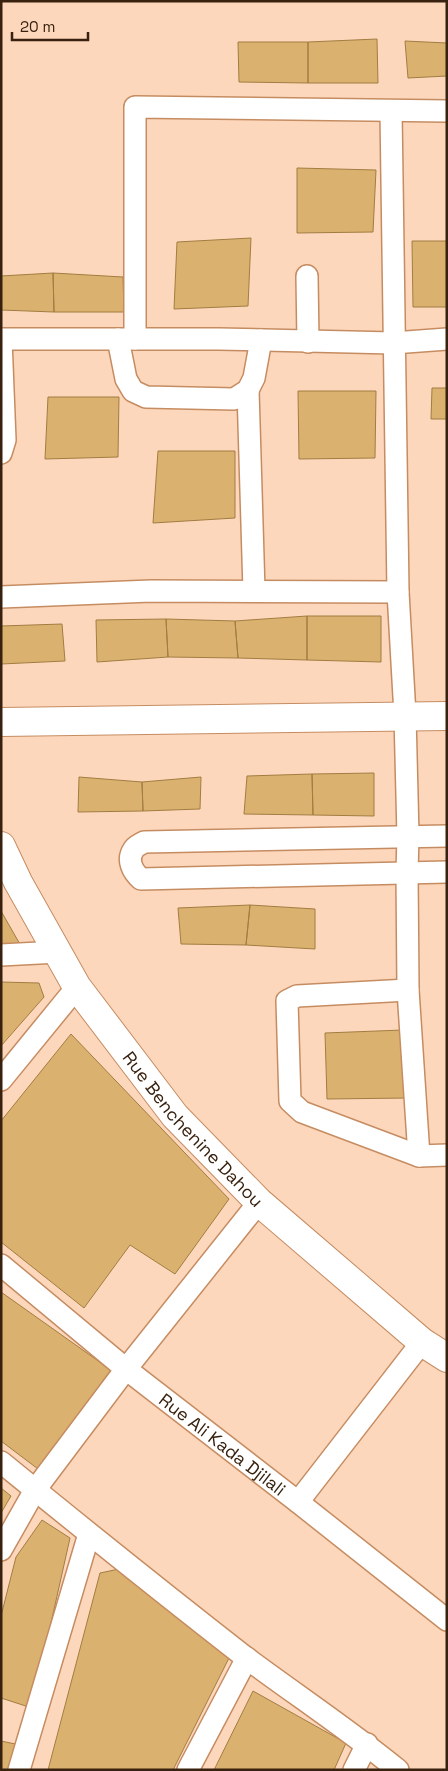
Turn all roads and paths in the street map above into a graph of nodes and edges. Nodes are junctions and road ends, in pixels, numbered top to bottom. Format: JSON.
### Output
{"nodes":[{"id":1,"x":391,"y":111,"type":"junction"},
{"id":2,"x":447,"y":112,"type":"edge"},
{"id":3,"x":308,"y":276,"type":"dead end"},
{"id":4,"x":1,"y":339,"type":"edge"},
{"id":5,"x":127,"y":339,"type":"junction"},
{"id":6,"x":447,"y":339,"type":"edge"},
{"id":7,"x":261,"y":340,"type":"junction"},
{"id":8,"x":308,"y":342,"type":"junction"},
{"id":9,"x":393,"y":343,"type":"junction"},
{"id":10,"x":248,"y":390,"type":"junction"},
{"id":11,"x":1,"y":453,"type":"edge"},
{"id":12,"x":254,"y":591,"type":"junction"},
{"id":13,"x":398,"y":592,"type":"junction"},
{"id":14,"x":1,"y":597,"type":"edge"},
{"id":15,"x":406,"y":716,"type":"junction"},
{"id":16,"x":447,"y":716,"type":"edge"},
{"id":17,"x":1,"y":722,"type":"edge"},
{"id":18,"x":408,"y":836,"type":"junction"},
{"id":19,"x":447,"y":836,"type":"edge"},
{"id":20,"x":1,"y":846,"type":"edge"},
{"id":21,"x":407,"y":872,"type":"junction"},
{"id":22,"x":447,"y":872,"type":"edge"},
{"id":23,"x":58,"y":952,"type":"junction"},
{"id":24,"x":1,"y":955,"type":"edge"},
{"id":25,"x":77,"y":986,"type":"junction"},
{"id":26,"x":408,"y":990,"type":"junction"},
{"id":27,"x":1,"y":1080,"type":"edge"},
{"id":28,"x":447,"y":1155,"type":"edge"},
{"id":29,"x":419,"y":1156,"type":"junction"},
{"id":30,"x":259,"y":1202,"type":"junction"},
{"id":31,"x":1,"y":1265,"type":"edge"},
{"id":32,"x":422,"y":1342,"type":"junction"},
{"id":33,"x":447,"y":1358,"type":"edge"},
{"id":34,"x":126,"y":1369,"type":"junction"},
{"id":35,"x":1,"y":1462,"type":"edge"},
{"id":36,"x":35,"y":1490,"type":"junction"},
{"id":37,"x":298,"y":1502,"type":"junction"},
{"id":38,"x":89,"y":1534,"type":"junction"},
{"id":39,"x":1,"y":1550,"type":"edge"},
{"id":40,"x":447,"y":1620,"type":"edge"},
{"id":41,"x":247,"y":1658,"type":"junction"},
{"id":42,"x":367,"y":1744,"type":"junction"},
{"id":43,"x":20,"y":1770,"type":"edge"},
{"id":44,"x":188,"y":1770,"type":"edge"},
{"id":45,"x":354,"y":1770,"type":"edge"},
{"id":46,"x":398,"y":1770,"type":"edge"}],
"edges":[{"from":1,"to":2,"type":"street"},
{"from":1,"to":5,"type":"street"},
{"from":1,"to":9,"type":"street"},
{"from":3,"to":8,"type":"street"},
{"from":4,"to":5,"type":"street"},
{"from":4,"to":11,"type":"street"},
{"from":5,"to":7,"type":"street"},
{"from":5,"to":10,"type":"street"},
{"from":6,"to":9,"type":"street"},
{"from":7,"to":8,"type":"street"},
{"from":7,"to":10,"type":"street"},
{"from":8,"to":9,"type":"street"},
{"from":9,"to":13,"type":"street"},
{"from":10,"to":12,"type":"street"},
{"from":12,"to":13,"type":"street"},
{"from":12,"to":14,"type":"street"},
{"from":13,"to":15,"type":"street"},
{"from":15,"to":16,"type":"street"},
{"from":15,"to":17,"type":"street"},
{"from":15,"to":18,"type":"street"},
{"from":18,"to":19,"type":"street"},
{"from":18,"to":21,"type":"street"},
{"from":18,"to":21,"type":"street"},
{"from":20,"to":23,"type":"street","name":"Rue Benchenine Dahou"},
{"from":21,"to":22,"type":"street"},
{"from":21,"to":26,"type":"street"},
{"from":23,"to":24,"type":"street"},
{"from":23,"to":25,"type":"street","name":"Rue Benchenine Dahou"},
{"from":25,"to":27,"type":"street"},
{"from":25,"to":30,"type":"street","name":"Rue Benchenine Dahou"},
{"from":26,"to":29,"type":"street"},
{"from":26,"to":29,"type":"street"},
{"from":28,"to":29,"type":"street"},
{"from":30,"to":32,"type":"street","name":"Rue Benchenine Dahou"},
{"from":30,"to":34,"type":"street"},
{"from":31,"to":34,"type":"street","name":"Rue Ali Kada Djilali"},
{"from":32,"to":33,"type":"street","name":"Rue Benchenine Dahou"},
{"from":32,"to":37,"type":"street"},
{"from":34,"to":36,"type":"street"},
{"from":34,"to":37,"type":"street","name":"Rue Ali Kada Djilali"},
{"from":35,"to":36,"type":"street"},
{"from":36,"to":38,"type":"street"},
{"from":36,"to":39,"type":"street"},
{"from":37,"to":40,"type":"street","name":"Rue Ali Kada Djilali"},
{"from":38,"to":41,"type":"street"},
{"from":38,"to":43,"type":"street"},
{"from":41,"to":42,"type":"street"},
{"from":41,"to":44,"type":"street"},
{"from":42,"to":45,"type":"street"},
{"from":42,"to":46,"type":"street"}]}
